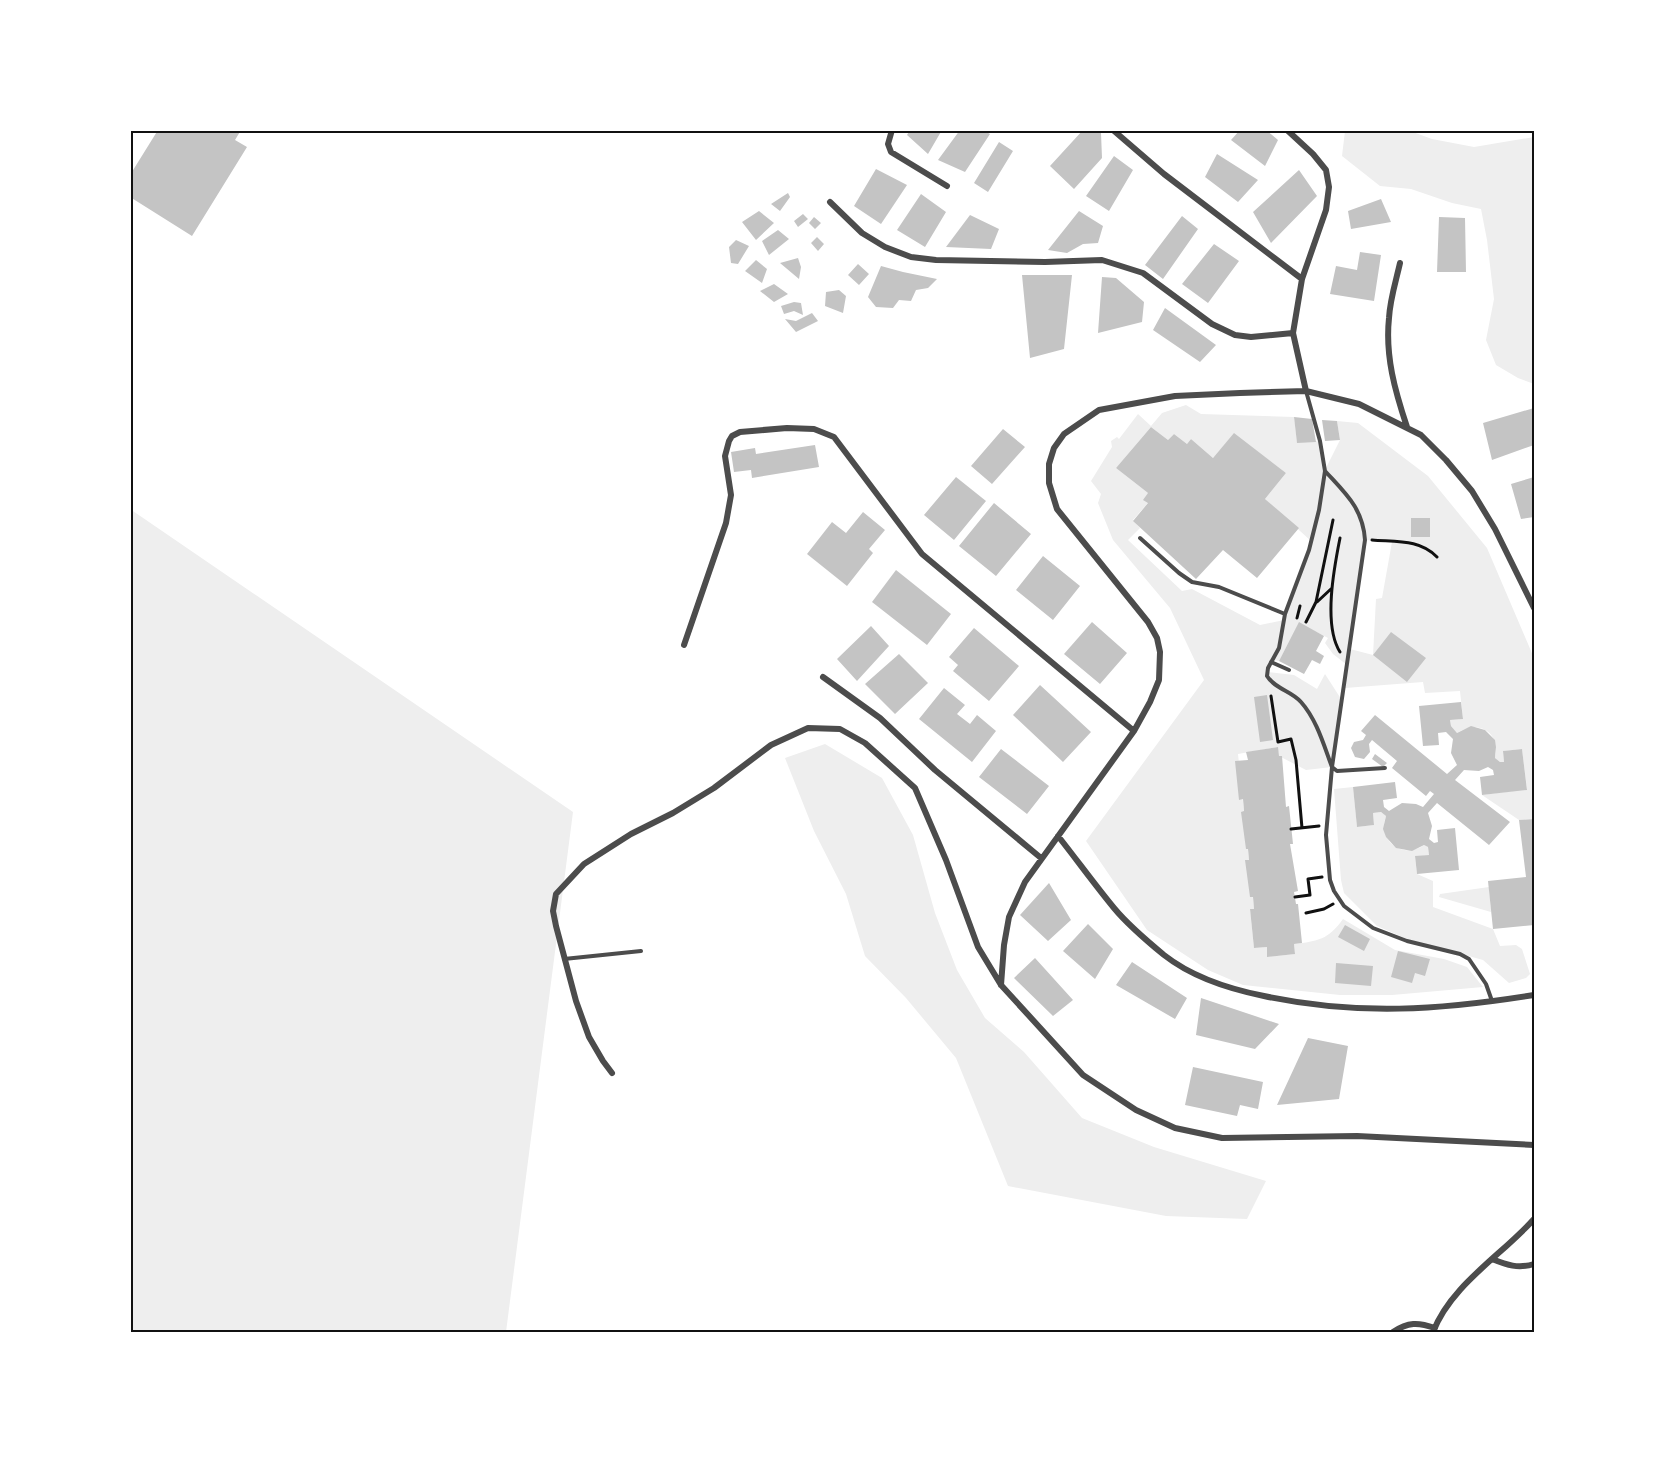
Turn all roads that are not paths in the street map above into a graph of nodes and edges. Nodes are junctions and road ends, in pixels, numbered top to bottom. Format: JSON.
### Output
{"nodes":[{"id":1,"x":892,"y":130,"type":"edge"},
{"id":2,"x":1113,"y":130,"type":"edge"},
{"id":3,"x":1287,"y":130,"type":"edge"},
{"id":4,"x":947,"y":186,"type":"dead end"},
{"id":5,"x":830,"y":202,"type":"dead end"},
{"id":6,"x":1400,"y":263,"type":"dead end"},
{"id":7,"x":1302,"y":279,"type":"junction"},
{"id":8,"x":1293,"y":333,"type":"junction"},
{"id":9,"x":1305,"y":392,"type":"junction"},
{"id":10,"x":1408,"y":428,"type":"junction"},
{"id":11,"x":1325,"y":471,"type":"junction"},
{"id":12,"x":1140,"y":538,"type":"dead end"},
{"id":13,"x":1534,"y":608,"type":"edge"},
{"id":14,"x":1285,"y":615,"type":"junction"},
{"id":15,"x":684,"y":645,"type":"dead end"},
{"id":16,"x":1271,"y":662,"type":"junction"},
{"id":17,"x":1289,"y":670,"type":"dead end"},
{"id":18,"x":823,"y":677,"type":"dead end"},
{"id":19,"x":1134,"y":731,"type":"junction"},
{"id":20,"x":1332,"y":767,"type":"junction"},
{"id":21,"x":1385,"y":768,"type":"dead end"},
{"id":22,"x":1058,"y":836,"type":"junction"},
{"id":23,"x":1041,"y":858,"type":"junction"},
{"id":24,"x":641,"y":951,"type":"dead end"},
{"id":25,"x":563,"y":959,"type":"junction"},
{"id":26,"x":1001,"y":985,"type":"junction"},
{"id":27,"x":1534,"y":995,"type":"edge"},
{"id":28,"x":1492,"y":1002,"type":"junction"},
{"id":29,"x":612,"y":1073,"type":"dead end"},
{"id":30,"x":1534,"y":1145,"type":"edge"},
{"id":31,"x":1534,"y":1219,"type":"edge"},
{"id":32,"x":1492,"y":1259,"type":"junction"},
{"id":33,"x":1534,"y":1264,"type":"edge"},
{"id":34,"x":1434,"y":1330,"type":"edge"},
{"id":35,"x":1393,"y":1332,"type":"edge"}],
"edges":[{"from":1,"to":4,"type":"street"},
{"from":2,"to":7,"type":"street"},
{"from":3,"to":7,"type":"street"},
{"from":5,"to":8,"type":"street"},
{"from":6,"to":10,"type":"street"},
{"from":7,"to":8,"type":"street"},
{"from":8,"to":9,"type":"street"},
{"from":9,"to":10,"type":"street"},
{"from":9,"to":11,"type":"lane"},
{"from":9,"to":19,"type":"street"},
{"from":10,"to":13,"type":"street"},
{"from":11,"to":14,"type":"lane"},
{"from":11,"to":20,"type":"lane"},
{"from":12,"to":14,"type":"lane"},
{"from":14,"to":16,"type":"lane"},
{"from":15,"to":19,"type":"street"},
{"from":16,"to":17,"type":"lane"},
{"from":16,"to":20,"type":"lane"},
{"from":18,"to":23,"type":"street"},
{"from":19,"to":22,"type":"street"},
{"from":20,"to":21,"type":"lane"},
{"from":20,"to":28,"type":"lane"},
{"from":22,"to":23,"type":"street"},
{"from":22,"to":28,"type":"street"},
{"from":23,"to":26,"type":"street"},
{"from":24,"to":25,"type":"lane"},
{"from":25,"to":26,"type":"street"},
{"from":25,"to":29,"type":"street"},
{"from":26,"to":30,"type":"street"},
{"from":27,"to":28,"type":"street"},
{"from":31,"to":32,"type":"street"},
{"from":32,"to":33,"type":"street"},
{"from":32,"to":34,"type":"street"},
{"from":34,"to":35,"type":"street"}]}
